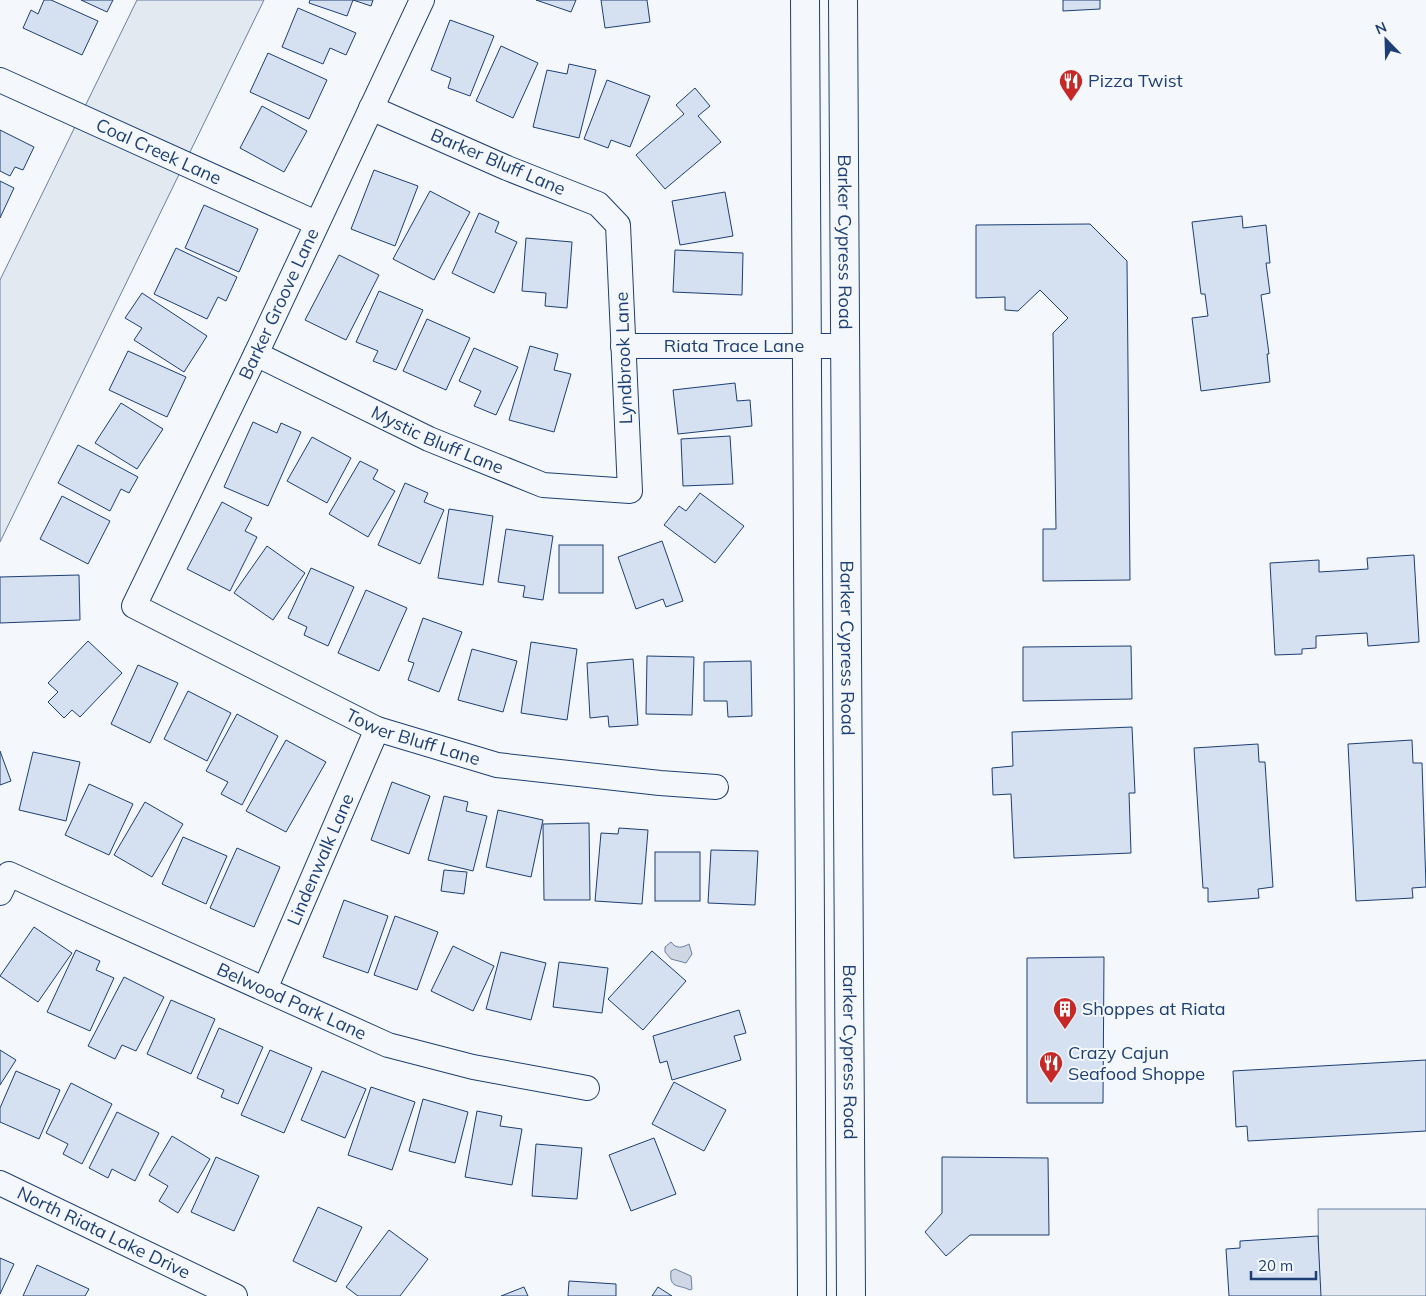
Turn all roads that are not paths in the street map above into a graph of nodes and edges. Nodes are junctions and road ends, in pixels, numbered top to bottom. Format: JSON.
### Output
{"nodes":[{"id":1,"x":422,"y":0,"type":"edge"},
{"id":2,"x":805,"y":0,"type":"edge"},
{"id":3,"x":843,"y":0,"type":"edge"},
{"id":4,"x":0,"y":80,"type":"edge"},
{"id":5,"x":371,"y":108,"type":"junction"},
{"id":6,"x":316,"y":223,"type":"junction"},
{"id":7,"x":618,"y":225,"type":"joint"},
{"id":8,"x":623,"y":346,"type":"junction"},
{"id":9,"x":806,"y":346,"type":"junction"},
{"id":10,"x":844,"y":346,"type":"junction"},
{"id":11,"x":256,"y":354,"type":"junction"},
{"id":12,"x":630,"y":491,"type":"joint"},
{"id":13,"x":134,"y":606,"type":"joint"},
{"id":14,"x":808,"y":689,"type":"junction"},
{"id":15,"x":847,"y":694,"type":"junction"},
{"id":16,"x":377,"y":729,"type":"junction"},
{"id":17,"x":716,"y":787,"type":"dead end"},
{"id":18,"x":5,"y":883,"type":"edge"},
{"id":19,"x":265,"y":989,"type":"junction"},
{"id":20,"x":587,"y":1088,"type":"dead end"},
{"id":21,"x":0,"y":1183,"type":"edge"},
{"id":22,"x":235,"y":1296,"type":"edge"},
{"id":23,"x":812,"y":1296,"type":"edge"},
{"id":24,"x":851,"y":1296,"type":"edge"}],
"edges":[{"from":1,"to":5,"type":"street","name":"Barker Groove Lane"},
{"from":2,"to":9,"type":"main road"},
{"from":3,"to":10,"type":"main road","name":"Barker Cypress Road"},
{"from":4,"to":6,"type":"street","name":"Coal Creek Lane"},
{"from":5,"to":6,"type":"street","name":"Barker Groove Lane"},
{"from":5,"to":7,"type":"street","name":"Barker Bluff Lane"},
{"from":6,"to":11,"type":"street","name":"Barker Groove Lane"},
{"from":7,"to":8,"type":"street","name":"Lyndbrook Lane"},
{"from":8,"to":9,"type":"street","name":"Riata Trace Lane"},
{"from":8,"to":12,"type":"street","name":"Lyndbrook Lane"},
{"from":9,"to":10,"type":"street","name":"Riata Trace Lane"},
{"from":9,"to":14,"type":"main road"},
{"from":10,"to":15,"type":"main road","name":"Barker Cypress Road"},
{"from":11,"to":12,"type":"street","name":"Mystic Bluff Lane"},
{"from":11,"to":13,"type":"street","name":"Barker Groove Lane"},
{"from":13,"to":16,"type":"street","name":"Tower Bluff Lane"},
{"from":14,"to":15,"type":"main road"},
{"from":14,"to":23,"type":"main road"},
{"from":15,"to":24,"type":"main road","name":"Barker Cypress Road"},
{"from":16,"to":17,"type":"street","name":"Tower Bluff Lane"},
{"from":16,"to":19,"type":"street","name":"Lindenwalk Lane"},
{"from":18,"to":19,"type":"street","name":"Belwood Park Lane"},
{"from":19,"to":20,"type":"street","name":"Belwood Park Lane"},
{"from":21,"to":22,"type":"street","name":"North Riata Lake Drive"}]}
